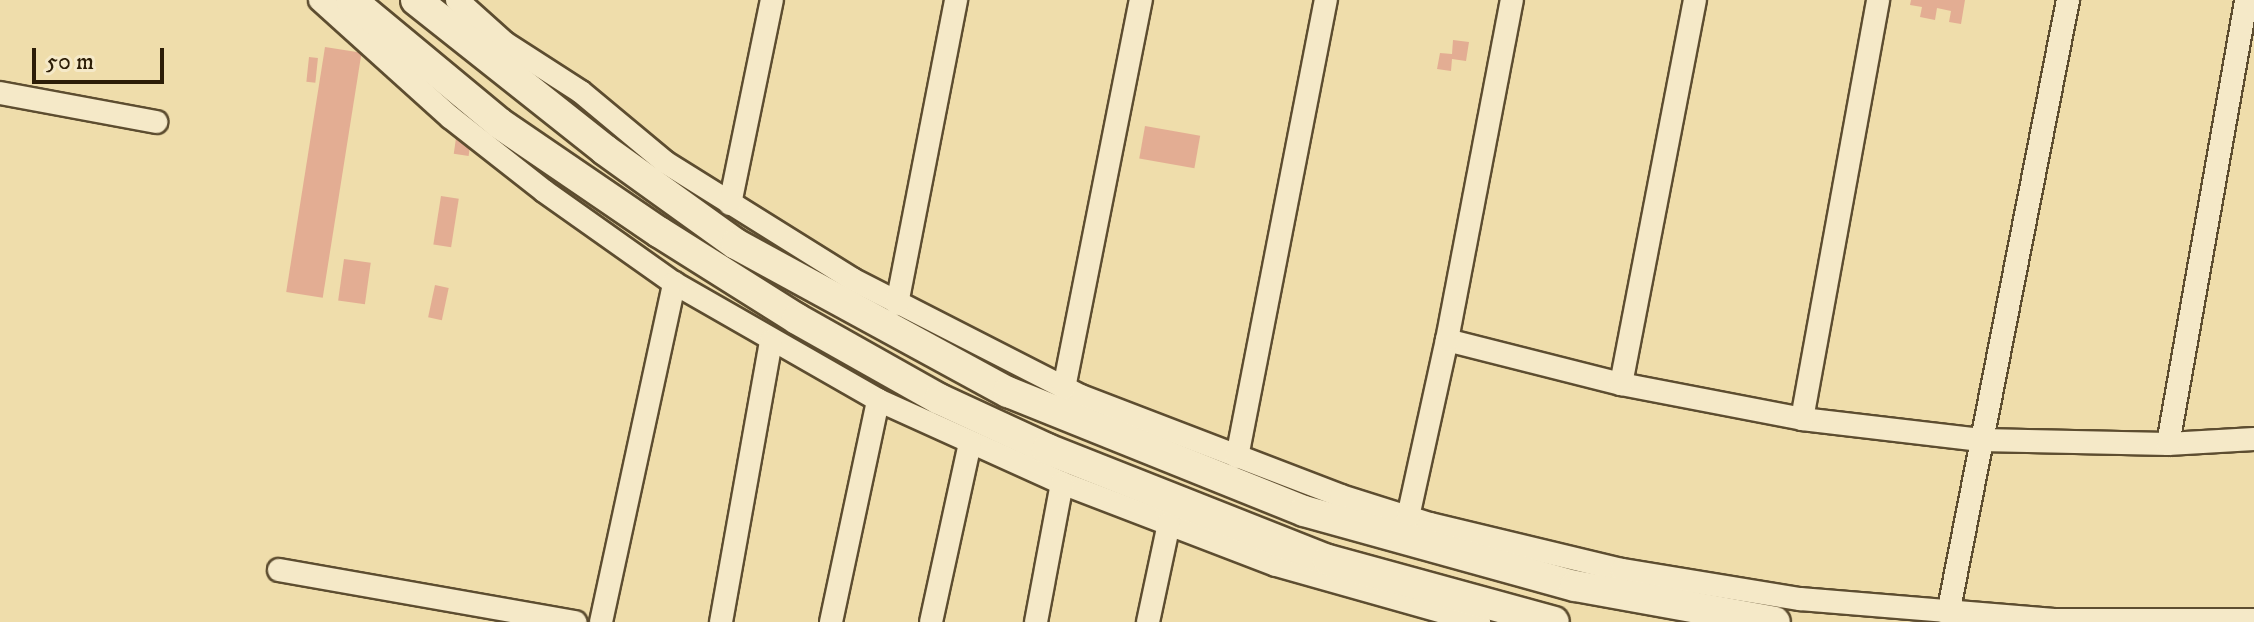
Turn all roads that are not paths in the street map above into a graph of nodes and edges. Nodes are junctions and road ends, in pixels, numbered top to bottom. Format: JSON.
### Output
{"nodes":[{"id":1,"x":320,"y":0,"type":"edge"},
{"id":2,"x":351,"y":0,"type":"edge"},
{"id":3,"x":416,"y":0,"type":"edge"},
{"id":4,"x":457,"y":0,"type":"edge"},
{"id":5,"x":772,"y":0,"type":"edge"},
{"id":6,"x":956,"y":0,"type":"edge"},
{"id":7,"x":1141,"y":0,"type":"edge"},
{"id":8,"x":1326,"y":0,"type":"edge"},
{"id":9,"x":1512,"y":0,"type":"edge"},
{"id":10,"x":1695,"y":0,"type":"edge"},
{"id":11,"x":1878,"y":0,"type":"edge"},
{"id":12,"x":2068,"y":0,"type":"edge"},
{"id":13,"x":2246,"y":0,"type":"edge"},
{"id":14,"x":0,"y":93,"type":"edge"},
{"id":15,"x":156,"y":122,"type":"dead end"},
{"id":16,"x":730,"y":204,"type":"junction"},
{"id":17,"x":674,"y":283,"type":"junction"},
{"id":18,"x":897,"y":304,"type":"junction"},
{"id":19,"x":1447,"y":340,"type":"junction"},
{"id":20,"x":771,"y":341,"type":"junction"},
{"id":21,"x":1621,"y":384,"type":"junction"},
{"id":22,"x":1064,"y":388,"type":"junction"},
{"id":23,"x":878,"y":400,"type":"junction"},
{"id":24,"x":1802,"y":419,"type":"junction"},
{"id":25,"x":2254,"y":439,"type":"edge"},
{"id":26,"x":1981,"y":440,"type":"junction"},
{"id":27,"x":970,"y":443,"type":"junction"},
{"id":28,"x":2168,"y":444,"type":"junction"},
{"id":29,"x":1237,"y":457,"type":"junction"},
{"id":30,"x":1062,"y":483,"type":"junction"},
{"id":31,"x":1408,"y":517,"type":"junction"},
{"id":32,"x":1169,"y":523,"type":"junction"},
{"id":33,"x":279,"y":570,"type":"dead end"},
{"id":34,"x":1948,"y":614,"type":"junction"},
{"id":35,"x":2254,"y":620,"type":"edge"},
{"id":36,"x":575,"y":622,"type":"edge"},
{"id":37,"x":601,"y":622,"type":"edge"},
{"id":38,"x":721,"y":622,"type":"edge"},
{"id":39,"x":831,"y":622,"type":"edge"},
{"id":40,"x":931,"y":622,"type":"edge"},
{"id":41,"x":1036,"y":622,"type":"edge"},
{"id":42,"x":1148,"y":622,"type":"edge"},
{"id":43,"x":1475,"y":622,"type":"edge"},
{"id":44,"x":1554,"y":622,"type":"edge"},
{"id":45,"x":1775,"y":622,"type":"edge"}],
"edges":[{"from":1,"to":17,"type":"street"},
{"from":2,"to":44,"type":"main road"},
{"from":3,"to":45,"type":"main road"},
{"from":4,"to":16,"type":"street"},
{"from":5,"to":16,"type":"street"},
{"from":6,"to":18,"type":"street"},
{"from":7,"to":22,"type":"street"},
{"from":8,"to":29,"type":"street"},
{"from":9,"to":19,"type":"street"},
{"from":10,"to":21,"type":"street"},
{"from":11,"to":24,"type":"street"},
{"from":12,"to":26,"type":"street"},
{"from":13,"to":28,"type":"street"},
{"from":14,"to":15,"type":"street"},
{"from":16,"to":18,"type":"street"},
{"from":17,"to":20,"type":"street"},
{"from":17,"to":37,"type":"street"},
{"from":18,"to":22,"type":"street"},
{"from":19,"to":21,"type":"street"},
{"from":19,"to":31,"type":"street"},
{"from":20,"to":23,"type":"street"},
{"from":20,"to":38,"type":"street"},
{"from":21,"to":24,"type":"street"},
{"from":22,"to":29,"type":"street"},
{"from":23,"to":27,"type":"street"},
{"from":23,"to":39,"type":"street"},
{"from":24,"to":26,"type":"street"},
{"from":25,"to":28,"type":"street"},
{"from":26,"to":28,"type":"street"},
{"from":26,"to":34,"type":"street"},
{"from":27,"to":30,"type":"street"},
{"from":27,"to":40,"type":"street"},
{"from":29,"to":31,"type":"street"},
{"from":30,"to":32,"type":"street"},
{"from":30,"to":41,"type":"street"},
{"from":31,"to":34,"type":"street"},
{"from":32,"to":42,"type":"street"},
{"from":32,"to":43,"type":"street"},
{"from":33,"to":36,"type":"street"},
{"from":34,"to":35,"type":"street"}]}
